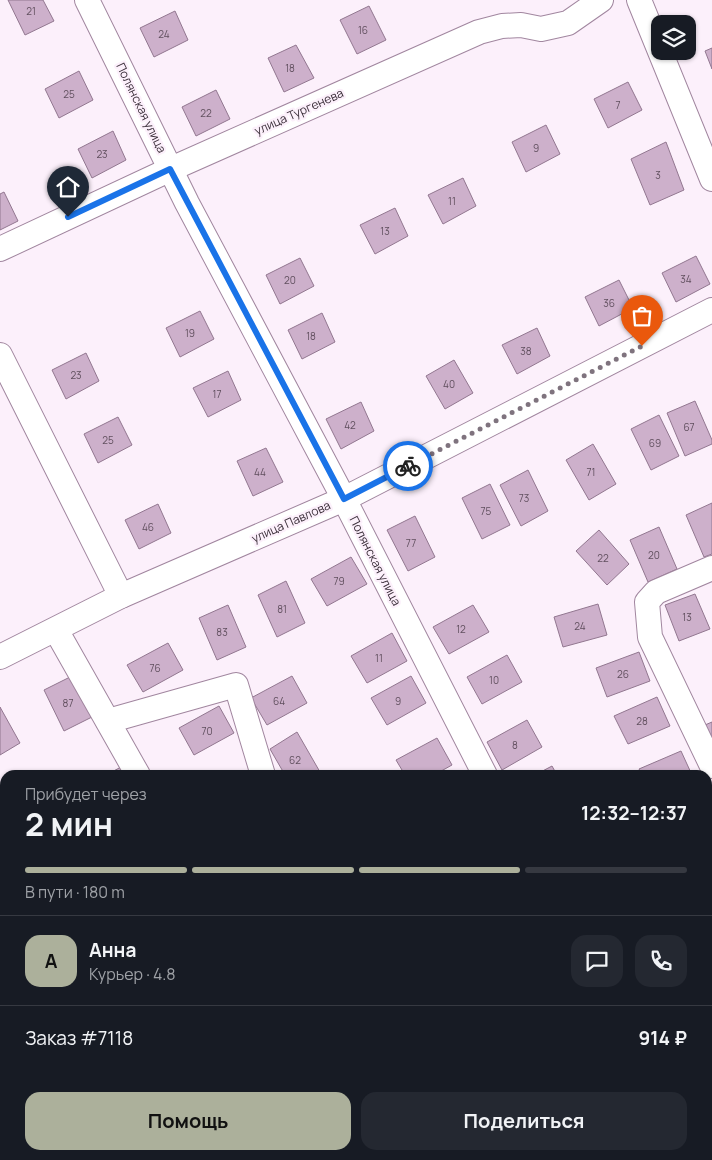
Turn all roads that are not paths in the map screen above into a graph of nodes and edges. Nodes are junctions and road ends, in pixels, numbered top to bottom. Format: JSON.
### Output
{"nodes":[{"id":1,"x":88,"y":0,"type":"edge"},
{"id":2,"x":601,"y":0,"type":"edge"},
{"id":3,"x":639,"y":0,"type":"edge"},
{"id":4,"x":170,"y":169,"type":"junction"},
{"id":5,"x":712,"y":178,"type":"edge"},
{"id":6,"x":0,"y":248,"type":"edge"},
{"id":7,"x":712,"y":310,"type":"edge"},
{"id":8,"x":0,"y":355,"type":"edge"},
{"id":9,"x":344,"y":499,"type":"junction"},
{"id":10,"x":712,"y":568,"type":"edge"},
{"id":11,"x":121,"y":596,"type":"junction"},
{"id":12,"x":56,"y":630,"type":"junction"},
{"id":13,"x":0,"y":657,"type":"edge"},
{"id":14,"x":108,"y":721,"type":"junction"},
{"id":15,"x":712,"y":766,"type":"edge"},
{"id":16,"x":135,"y":770,"type":"edge"},
{"id":17,"x":262,"y":770,"type":"edge"},
{"id":18,"x":481,"y":770,"type":"edge"}],
"edges":[{"from":1,"to":4,"type":"street","name":"Полянская улица"},
{"from":2,"to":4,"type":"street","name":"улица Тургенева"},
{"from":3,"to":5,"type":"street"},
{"from":4,"to":6,"type":"street","name":"улица Тургенева"},
{"from":4,"to":9,"type":"street","name":"Полянская улица"},
{"from":7,"to":9,"type":"street","name":"улица Павлова"},
{"from":8,"to":11,"type":"street"},
{"from":9,"to":11,"type":"street","name":"улица Павлова"},
{"from":9,"to":18,"type":"street","name":"Полянская улица"},
{"from":10,"to":15,"type":"street"},
{"from":11,"to":12,"type":"street","name":"улица Павлова"},
{"from":12,"to":13,"type":"street","name":"улица Павлова"},
{"from":12,"to":14,"type":"street"},
{"from":14,"to":16,"type":"street"},
{"from":14,"to":17,"type":"street"}]}
